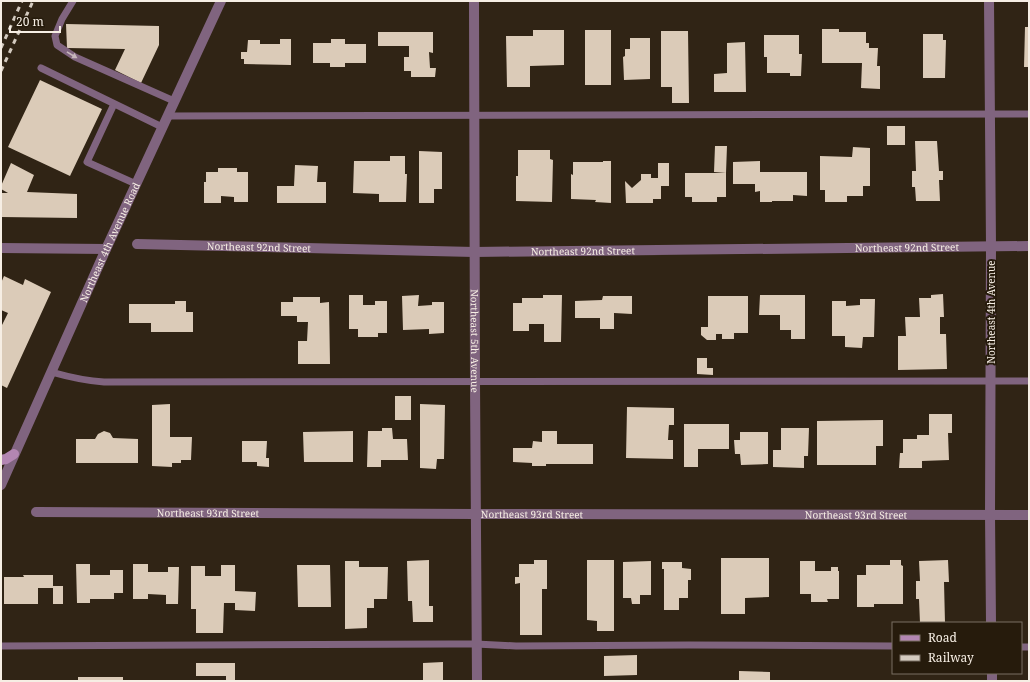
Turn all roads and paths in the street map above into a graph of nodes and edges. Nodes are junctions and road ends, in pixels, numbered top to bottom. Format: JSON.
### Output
{"nodes":[{"id":1,"x":73,"y":1,"type":"edge"},
{"id":2,"x":221,"y":1,"type":"edge"},
{"id":3,"x":474,"y":1,"type":"edge"},
{"id":4,"x":989,"y":1,"type":"edge"},
{"id":5,"x":41,"y":68,"type":"dead end"},
{"id":6,"x":174,"y":101,"type":"junction"},
{"id":7,"x":114,"y":104,"type":"junction"},
{"id":8,"x":990,"y":114,"type":"junction"},
{"id":9,"x":1029,"y":114,"type":"edge"},
{"id":10,"x":474,"y":115,"type":"junction"},
{"id":11,"x":168,"y":116,"type":"junction"},
{"id":12,"x":162,"y":127,"type":"junction"},
{"id":13,"x":136,"y":184,"type":"junction"},
{"id":14,"x":137,"y":244,"type":"dead end"},
{"id":15,"x":991,"y":246,"type":"junction"},
{"id":16,"x":1029,"y":246,"type":"edge"},
{"id":17,"x":1,"y":248,"type":"edge"},
{"id":18,"x":106,"y":249,"type":"junction"},
{"id":19,"x":474,"y":252,"type":"junction"},
{"id":20,"x":51,"y":372,"type":"junction"},
{"id":21,"x":991,"y":381,"type":"junction"},
{"id":22,"x":1029,"y":381,"type":"edge"},
{"id":23,"x":475,"y":382,"type":"junction"},
{"id":24,"x":14,"y":454,"type":"junction"},
{"id":25,"x":1,"y":460,"type":"edge"},
{"id":26,"x":1,"y":485,"type":"edge"},
{"id":27,"x":36,"y":512,"type":"dead end"},
{"id":28,"x":475,"y":514,"type":"junction"},
{"id":29,"x":990,"y":515,"type":"junction"},
{"id":30,"x":1029,"y":515,"type":"edge"},
{"id":31,"x":991,"y":622,"type":"edge"},
{"id":32,"x":476,"y":644,"type":"junction"},
{"id":33,"x":1,"y":646,"type":"edge"},
{"id":34,"x":892,"y":646,"type":"edge"},
{"id":35,"x":477,"y":681,"type":"edge"}],
"edges":[{"from":1,"to":6,"type":"lane","one_way":true},
{"from":2,"to":6,"type":"street","name":"Northeast 4th Avenue Road"},
{"from":3,"to":10,"type":"street","name":"Northeast 5th Avenue"},
{"from":4,"to":8,"type":"street","name":"Northeast 4th Avenue"},
{"from":5,"to":7,"type":"lane"},
{"from":6,"to":11,"type":"street","name":"Northeast 4th Avenue Road"},
{"from":7,"to":12,"type":"lane"},
{"from":7,"to":13,"type":"lane"},
{"from":8,"to":9,"type":"lane"},
{"from":8,"to":10,"type":"lane"},
{"from":8,"to":15,"type":"street","name":"Northeast 4th Avenue"},
{"from":10,"to":11,"type":"lane"},
{"from":10,"to":19,"type":"street","name":"Northeast 5th Avenue"},
{"from":11,"to":12,"type":"street","name":"Northeast 4th Avenue Road"},
{"from":12,"to":13,"type":"street","name":"Northeast 4th Avenue Road"},
{"from":13,"to":18,"type":"street","name":"Northeast 4th Avenue Road"},
{"from":14,"to":19,"type":"street","name":"Northeast 92nd Street"},
{"from":15,"to":16,"type":"street","name":"Northeast 92nd Street"},
{"from":15,"to":19,"type":"street","name":"Northeast 92nd Street"},
{"from":15,"to":21,"type":"street","name":"Northeast 4th Avenue"},
{"from":17,"to":18,"type":"street"},
{"from":18,"to":20,"type":"street","name":"Northeast 4th Avenue Road"},
{"from":19,"to":23,"type":"street","name":"Northeast 5th Avenue"},
{"from":20,"to":23,"type":"lane"},
{"from":20,"to":24,"type":"street","name":"Northeast 4th Avenue Road"},
{"from":21,"to":22,"type":"lane"},
{"from":21,"to":23,"type":"lane"},
{"from":21,"to":29,"type":"street","name":"Northeast 4th Avenue"},
{"from":23,"to":28,"type":"street","name":"Northeast 5th Avenue"},
{"from":24,"to":25,"type":"main road"},
{"from":24,"to":26,"type":"street","name":"Northeast 4th Avenue Road"},
{"from":27,"to":28,"type":"street","name":"Northeast 93rd Street"},
{"from":28,"to":29,"type":"street","name":"Northeast 93rd Street"},
{"from":28,"to":32,"type":"street","name":"Northeast 5th Avenue"},
{"from":29,"to":30,"type":"street","name":"Northeast 93rd Street"},
{"from":29,"to":31,"type":"street","name":"Northeast 4th Avenue"},
{"from":32,"to":33,"type":"lane"},
{"from":32,"to":34,"type":"lane"},
{"from":32,"to":35,"type":"street","name":"Northeast 5th Avenue"}]}
